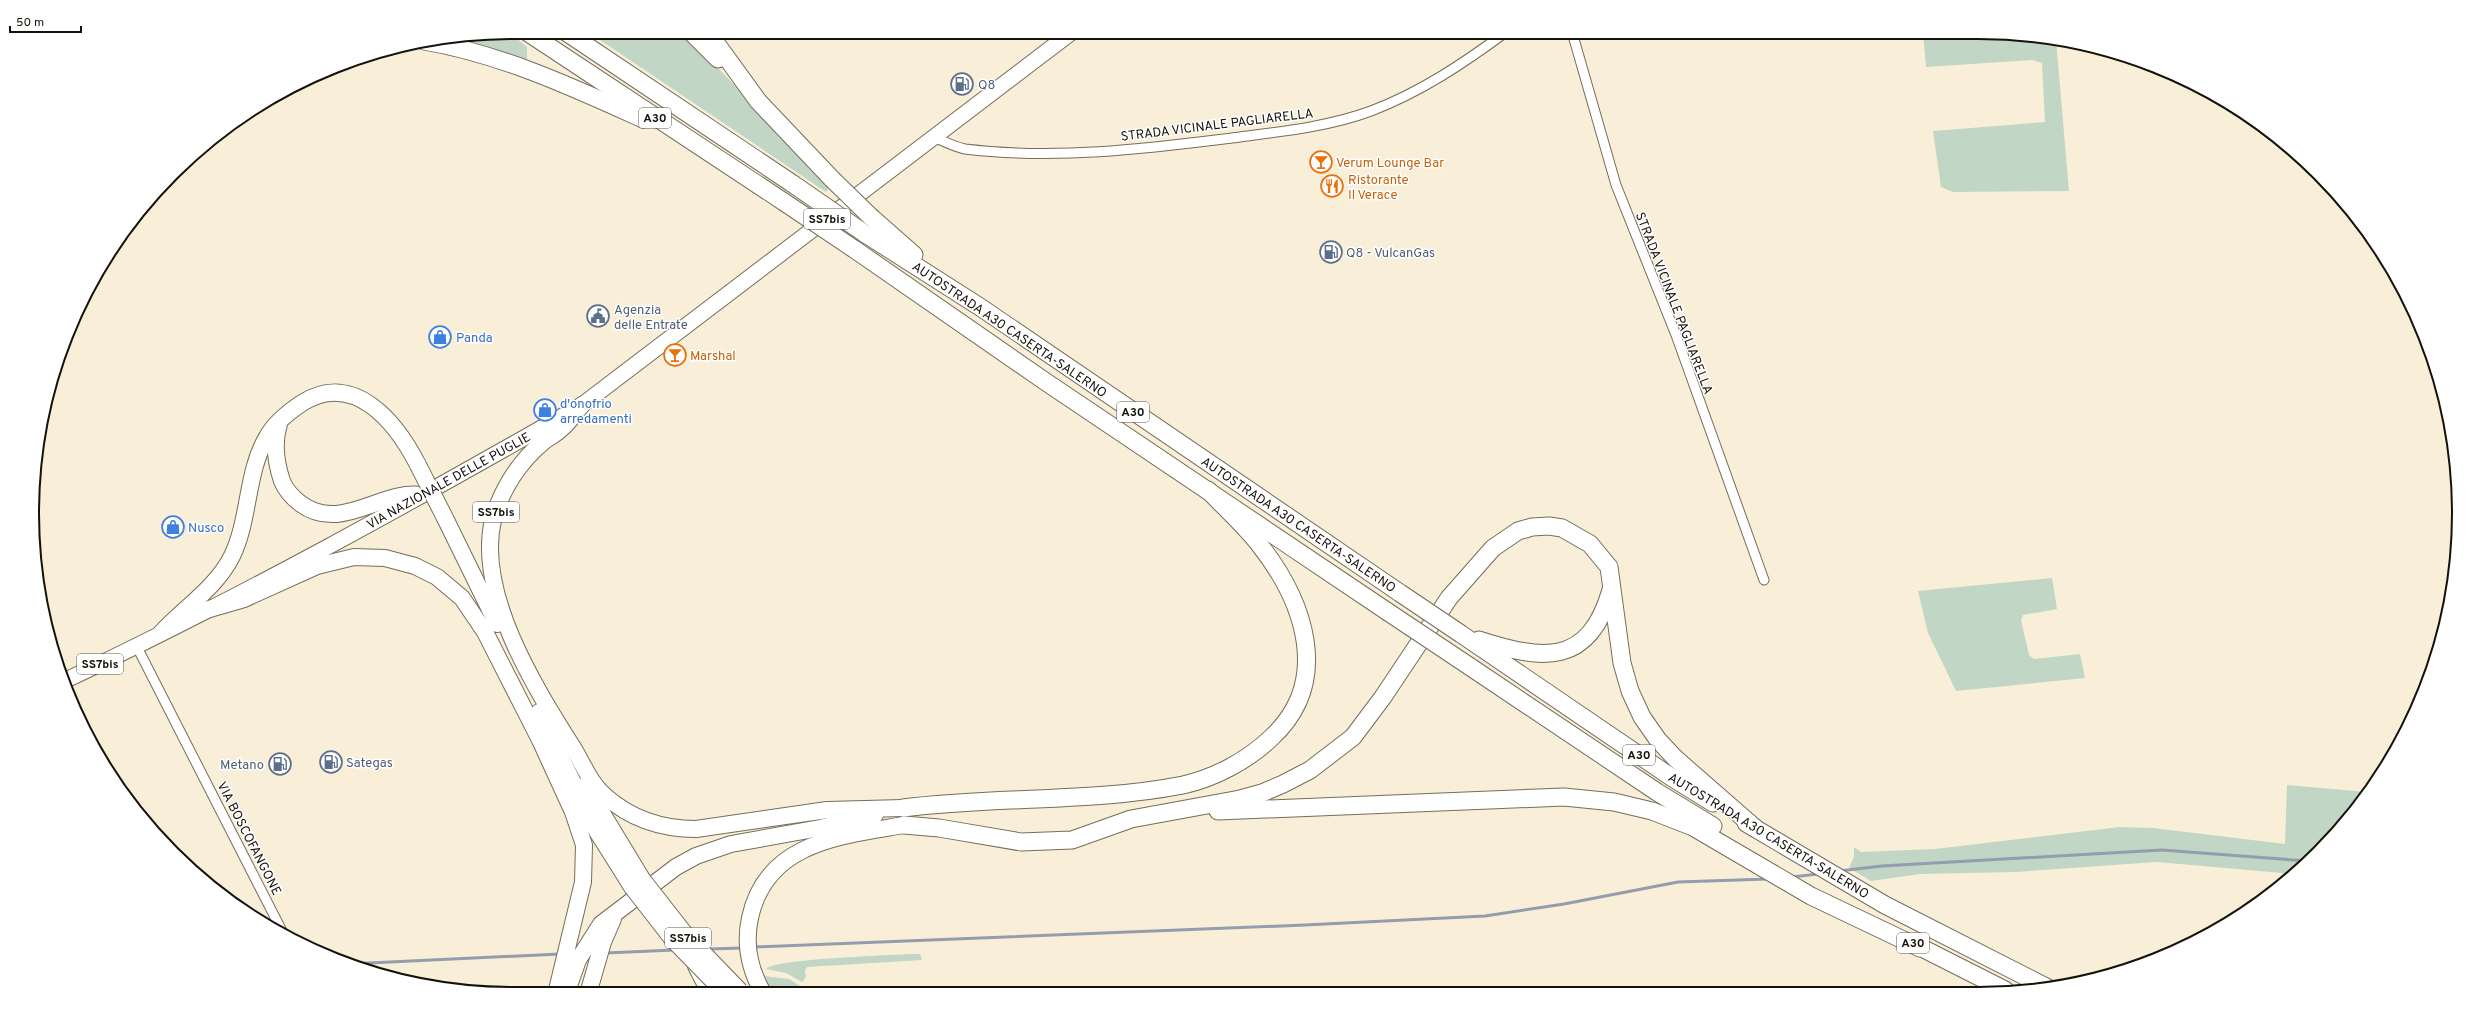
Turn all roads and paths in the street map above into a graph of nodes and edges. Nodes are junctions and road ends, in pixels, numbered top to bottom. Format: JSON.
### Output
{"nodes":[{"id":1,"x":537,"y":39,"type":"edge"},
{"id":2,"x":576,"y":39,"type":"edge"},
{"id":3,"x":698,"y":39,"type":"edge"},
{"id":4,"x":713,"y":39,"type":"edge"},
{"id":5,"x":1063,"y":39,"type":"edge"},
{"id":6,"x":1496,"y":39,"type":"edge"},
{"id":7,"x":1574,"y":39,"type":"edge"},
{"id":8,"x":440,"y":45,"type":"edge"},
{"id":9,"x":758,"y":101,"type":"junction"},
{"id":10,"x":934,"y":137,"type":"junction"},
{"id":11,"x":687,"y":139,"type":"junction"},
{"id":12,"x":954,"y":291,"type":"junction"},
{"id":13,"x":582,"y":405,"type":"junction"},
{"id":14,"x":279,"y":424,"type":"junction"},
{"id":15,"x":1208,"y":490,"type":"junction"},
{"id":16,"x":421,"y":495,"type":"junction"},
{"id":17,"x":1764,"y":580,"type":"dead end"},
{"id":18,"x":1613,"y":584,"type":"junction"},
{"id":19,"x":491,"y":608,"type":"junction"},
{"id":20,"x":206,"y":610,"type":"junction"},
{"id":21,"x":161,"y":633,"type":"junction"},
{"id":22,"x":1461,"y":634,"type":"junction"},
{"id":23,"x":516,"y":646,"type":"junction"},
{"id":24,"x":137,"y":647,"type":"junction"},
{"id":25,"x":69,"y":679,"type":"edge"},
{"id":26,"x":559,"y":728,"type":"junction"},
{"id":27,"x":540,"y":740,"type":"junction"},
{"id":28,"x":1133,"y":792,"type":"junction"},
{"id":29,"x":1217,"y":802,"type":"junction"},
{"id":30,"x":903,"y":808,"type":"junction"},
{"id":31,"x":1174,"y":811,"type":"junction"},
{"id":32,"x":592,"y":822,"type":"junction"},
{"id":33,"x":904,"y":825,"type":"junction"},
{"id":34,"x":820,"y":828,"type":"junction"},
{"id":35,"x":1755,"y":828,"type":"junction"},
{"id":36,"x":1750,"y":854,"type":"junction"},
{"id":37,"x":635,"y":888,"type":"junction"},
{"id":38,"x":279,"y":925,"type":"edge"},
{"id":39,"x":593,"y":947,"type":"junction"},
{"id":40,"x":2038,"y":983,"type":"edge"},
{"id":41,"x":1998,"y":986,"type":"edge"},
{"id":42,"x":562,"y":987,"type":"edge"},
{"id":43,"x":564,"y":987,"type":"edge"},
{"id":44,"x":589,"y":987,"type":"edge"},
{"id":45,"x":719,"y":987,"type":"edge"},
{"id":46,"x":721,"y":987,"type":"edge"},
{"id":47,"x":760,"y":987,"type":"edge"}],
"edges":[{"from":1,"to":11,"type":"highway","name":"AUTOSTRADA A30 CASERTA-SALERNO","number":"A30"},
{"from":2,"to":12,"type":"highway","name":"AUTOSTRADA A30 CASERTA-SALERNO","number":"A30","bridge":true},
{"from":3,"to":9,"type":"highway"},
{"from":4,"to":9,"type":"highway"},
{"from":5,"to":10,"type":"main road","name":"VIA NAZIONALE DELLE PUGLIE","number":"SS7bis"},
{"from":6,"to":10,"type":"street","name":"STRADA VICINALE PAGLIARELLA"},
{"from":7,"to":17,"type":"street","name":"STRADA VICINALE PAGLIARELLA"},
{"from":8,"to":11,"type":"highway"},
{"from":9,"to":12,"type":"highway","bridge":true},
{"from":10,"to":13,"type":"main road","name":"VIA NAZIONALE DELLE PUGLIE","number":"SS7bis"},
{"from":11,"to":15,"type":"highway","name":"AUTOSTRADA A30 CASERTA-SALERNO","number":"A30","bridge":true},
{"from":12,"to":22,"type":"highway","name":"AUTOSTRADA A30 CASERTA-SALERNO","number":"A30","bridge":true},
{"from":13,"to":16,"type":"main road","name":"VIA NAZIONALE DELLE PUGLIE","number":"SS7bis"},
{"from":13,"to":23,"type":"highway","number":"SS7bis"},
{"from":14,"to":16,"type":"highway","number":"SS7bis"},
{"from":14,"to":19,"type":"highway","number":"SS7bis","bridge":true},
{"from":14,"to":21,"type":"highway","number":"SS7bis"},
{"from":15,"to":28,"type":"highway"},
{"from":15,"to":36,"type":"highway","name":"AUTOSTRADA A30 CASERTA-SALERNO","number":"A30","bridge":true},
{"from":16,"to":20,"type":"main road","name":"VIA NAZIONALE DELLE PUGLIE","number":"SS7bis"},
{"from":18,"to":22,"type":"highway"},
{"from":18,"to":29,"type":"highway"},
{"from":18,"to":35,"type":"highway"},
{"from":19,"to":23,"type":"highway","number":"SS7bis"},
{"from":19,"to":32,"type":"highway","number":"SS7bis"},
{"from":20,"to":21,"type":"main road","name":"VIA NAZIONALE DELLE PUGLIE","number":"SS7bis"},
{"from":20,"to":27,"type":"highway","number":"SS7bis"},
{"from":21,"to":24,"type":"main road","name":"VIA NAZIONALE DELLE PUGLIE","number":"SS7bis"},
{"from":22,"to":35,"type":"highway","name":"AUTOSTRADA A30 CASERTA-SALERNO","number":"A30"},
{"from":23,"to":26,"type":"highway","number":"SS7bis"},
{"from":24,"to":25,"type":"main road","name":"VIA NAZIONALE DELLE PUGLIE","number":"SS7bis"},
{"from":24,"to":38,"type":"street","name":"VIA BOSCOFANGONE"},
{"from":26,"to":30,"type":"highway"},
{"from":26,"to":37,"type":"highway","number":"SS7bis"},
{"from":27,"to":32,"type":"highway","number":"SS7bis"},
{"from":27,"to":42,"type":"highway"},
{"from":28,"to":29,"type":"highway"},
{"from":28,"to":30,"type":"highway"},
{"from":29,"to":31,"type":"highway"},
{"from":30,"to":34,"type":"highway"},
{"from":31,"to":33,"type":"highway"},
{"from":31,"to":36,"type":"highway"},
{"from":32,"to":37,"type":"highway","number":"SS7bis"},
{"from":33,"to":34,"type":"highway"},
{"from":33,"to":47,"type":"highway"},
{"from":34,"to":37,"type":"highway"},
{"from":35,"to":40,"type":"highway","name":"AUTOSTRADA A30 CASERTA-SALERNO","number":"A30"},
{"from":36,"to":41,"type":"highway","name":"AUTOSTRADA A30 CASERTA-SALERNO","number":"A30"},
{"from":37,"to":39,"type":"highway"},
{"from":37,"to":45,"type":"highway","number":"SS7bis","bridge":true},
{"from":37,"to":46,"type":"highway","number":"SS7bis","bridge":true},
{"from":39,"to":43,"type":"highway"},
{"from":39,"to":44,"type":"highway"}]}
